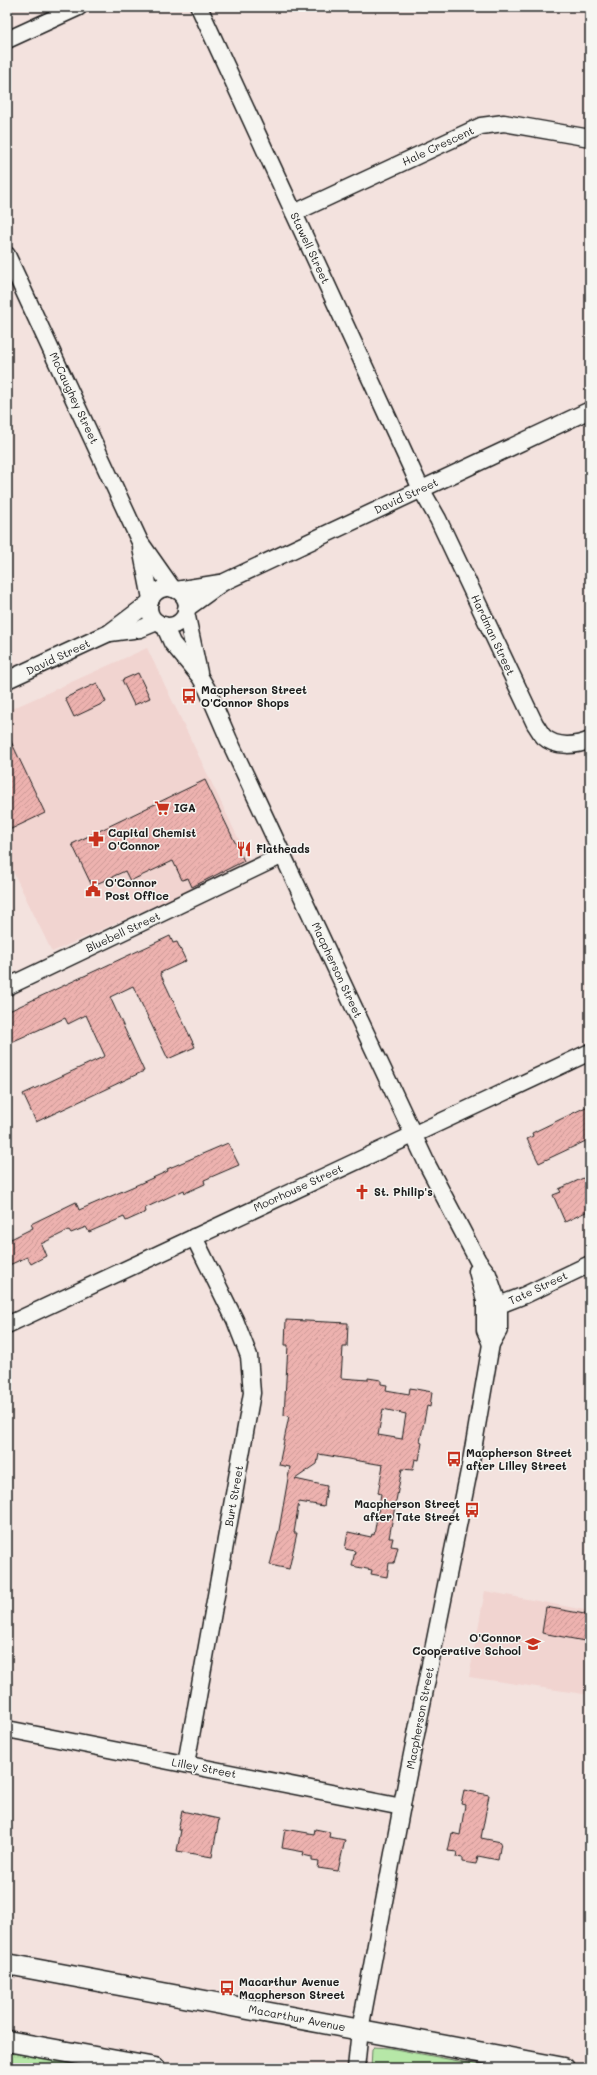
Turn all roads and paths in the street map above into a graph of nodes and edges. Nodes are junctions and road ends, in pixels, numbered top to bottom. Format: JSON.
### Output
{"nodes":[{"id":1,"x":79,"y":7,"type":"edge"},
{"id":2,"x":199,"y":7,"type":"edge"},
{"id":3,"x":7,"y":40,"type":"edge"},
{"id":4,"x":590,"y":138,"type":"edge"},
{"id":5,"x":294,"y":213,"type":"junction"},
{"id":6,"x":7,"y":255,"type":"edge"},
{"id":7,"x":590,"y":410,"type":"edge"},
{"id":8,"x":421,"y":489,"type":"junction"},
{"id":9,"x":140,"y":542,"type":"junction"},
{"id":10,"x":222,"y":583,"type":"junction"},
{"id":11,"x":174,"y":590,"type":"junction"},
{"id":12,"x":151,"y":601,"type":"junction"},
{"id":13,"x":186,"y":610,"type":"junction"},
{"id":14,"x":161,"y":624,"type":"junction"},
{"id":15,"x":109,"y":633,"type":"junction"},
{"id":16,"x":200,"y":677,"type":"junction"},
{"id":17,"x":7,"y":680,"type":"edge"},
{"id":18,"x":590,"y":740,"type":"edge"},
{"id":19,"x":283,"y":856,"type":"junction"},
{"id":20,"x":7,"y":987,"type":"edge"},
{"id":21,"x":590,"y":1052,"type":"edge"},
{"id":22,"x":414,"y":1134,"type":"junction"},
{"id":23,"x":194,"y":1237,"type":"junction"},
{"id":24,"x":590,"y":1264,"type":"edge"},
{"id":25,"x":492,"y":1308,"type":"junction"},
{"id":26,"x":7,"y":1325,"type":"edge"},
{"id":27,"x":7,"y":1729,"type":"edge"},
{"id":28,"x":186,"y":1764,"type":"junction"},
{"id":29,"x":402,"y":1807,"type":"junction"},
{"id":30,"x":7,"y":1964,"type":"edge"},
{"id":31,"x":360,"y":2030,"type":"junction"},
{"id":32,"x":7,"y":2041,"type":"edge"},
{"id":33,"x":152,"y":2068,"type":"edge"},
{"id":34,"x":356,"y":2068,"type":"edge"},
{"id":35,"x":564,"y":2068,"type":"edge"}],
"edges":[{"from":1,"to":3,"type":"street"},
{"from":2,"to":5,"type":"street","name":"Stawell Street"},
{"from":4,"to":5,"type":"street","name":"Hale Crescent"},
{"from":5,"to":8,"type":"street","name":"Stawell Street"},
{"from":6,"to":9,"type":"street","name":"McCaughey Street"},
{"from":7,"to":8,"type":"street","name":"David Street"},
{"from":8,"to":10,"type":"street","name":"David Street"},
{"from":8,"to":18,"type":"street","name":"Hardman Street"},
{"from":9,"to":11,"type":"street","name":"McCaughey Street"},
{"from":9,"to":12,"type":"street","name":"McCaughey Street"},
{"from":10,"to":11,"type":"street","name":"David Street"},
{"from":10,"to":13,"type":"street","name":"David Street"},
{"from":11,"to":12,"type":"street"},
{"from":11,"to":13,"type":"street"},
{"from":12,"to":14,"type":"street"},
{"from":12,"to":15,"type":"street","name":"David Street"},
{"from":13,"to":14,"type":"street"},
{"from":13,"to":16,"type":"street","name":"Macpherson Street"},
{"from":14,"to":15,"type":"street","name":"David Street"},
{"from":14,"to":16,"type":"street","name":"Macpherson Street"},
{"from":15,"to":17,"type":"street","name":"David Street"},
{"from":16,"to":19,"type":"street","name":"Macpherson Street"},
{"from":19,"to":20,"type":"street","name":"Bluebell Street"},
{"from":19,"to":22,"type":"street","name":"Macpherson Street"},
{"from":21,"to":22,"type":"street","name":"Moorhouse Street"},
{"from":22,"to":23,"type":"street","name":"Moorhouse Street"},
{"from":22,"to":25,"type":"street","name":"Macpherson Street"},
{"from":23,"to":26,"type":"street","name":"Moorhouse Street"},
{"from":23,"to":28,"type":"street","name":"Burt Street"},
{"from":24,"to":25,"type":"street","name":"Tate Street"},
{"from":25,"to":29,"type":"street","name":"Macpherson Street"},
{"from":27,"to":28,"type":"street","name":"Lilley Street"},
{"from":28,"to":29,"type":"street","name":"Lilley Street"},
{"from":29,"to":31,"type":"street","name":"Macpherson Street"},
{"from":30,"to":31,"type":"main road","name":"Macarthur Avenue"},
{"from":31,"to":34,"type":"street","name":"Macpherson Street"},
{"from":31,"to":35,"type":"main road","name":"Macarthur Avenue"},
{"from":32,"to":33,"type":"main road"}]}
